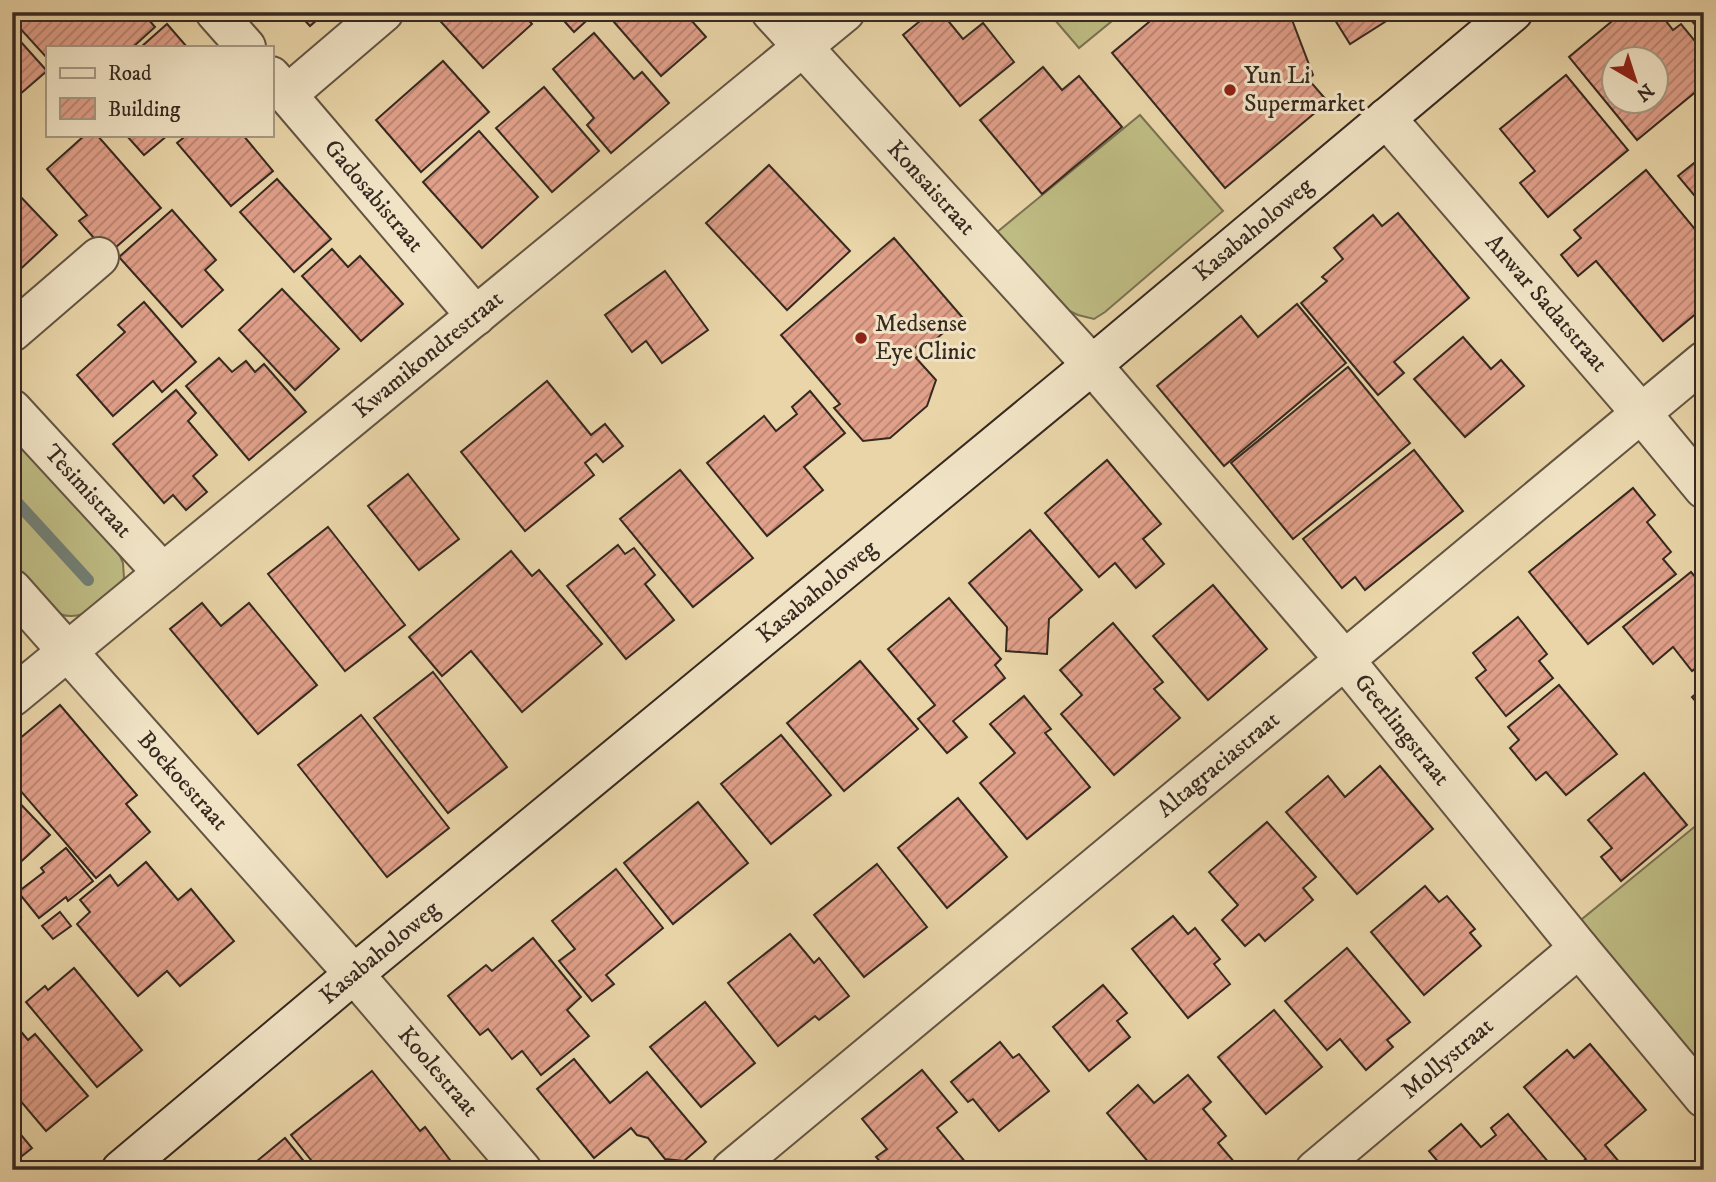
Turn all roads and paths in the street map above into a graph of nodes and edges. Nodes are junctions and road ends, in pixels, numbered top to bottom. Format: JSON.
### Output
{"nodes":[{"id":1,"x":215,"y":12,"type":"edge"},
{"id":2,"x":384,"y":12,"type":"edge"},
{"id":3,"x":771,"y":12,"type":"edge"},
{"id":4,"x":845,"y":12,"type":"edge"},
{"id":5,"x":1513,"y":12,"type":"edge"},
{"id":6,"x":245,"y":46,"type":"edge"},
{"id":7,"x":803,"y":48,"type":"junction"},
{"id":8,"x":279,"y":85,"type":"edge"},
{"id":9,"x":1386,"y":118,"type":"junction"},
{"id":10,"x":99,"y":257,"type":"dead end"},
{"id":11,"x":476,"y":316,"type":"junction"},
{"id":12,"x":12,"y":332,"type":"edge"},
{"id":13,"x":1704,"y":360,"type":"edge"},
{"id":14,"x":1092,"y":365,"type":"junction"},
{"id":15,"x":12,"y":409,"type":"edge"},
{"id":16,"x":1641,"y":413,"type":"junction"},
{"id":17,"x":1704,"y":489,"type":"edge"},
{"id":18,"x":163,"y":573,"type":"junction"},
{"id":19,"x":12,"y":589,"type":"edge"},
{"id":20,"x":68,"y":651,"type":"junction"},
{"id":21,"x":1344,"y":659,"type":"junction"},
{"id":22,"x":12,"y":697,"type":"edge"},
{"id":23,"x":1579,"y":948,"type":"junction"},
{"id":24,"x":354,"y":974,"type":"junction"},
{"id":25,"x":1704,"y":1098,"type":"edge"},
{"id":26,"x":121,"y":1170,"type":"edge"},
{"id":27,"x":522,"y":1170,"type":"edge"},
{"id":28,"x":731,"y":1170,"type":"edge"},
{"id":29,"x":1315,"y":1170,"type":"edge"}],
"edges":[{"from":1,"to":6,"type":"street"},
{"from":2,"to":8,"type":"street"},
{"from":3,"to":7,"type":"street","name":"Konsaistraat"},
{"from":4,"to":7,"type":"street","name":"Kwamikondrestraat"},
{"from":5,"to":9,"type":"street","name":"Kasabaholoweg"},
{"from":7,"to":11,"type":"street","name":"Kwamikondrestraat"},
{"from":7,"to":14,"type":"street","name":"Konsaistraat"},
{"from":8,"to":11,"type":"street","name":"Gadosabistraat"},
{"from":9,"to":14,"type":"street","name":"Kasabaholoweg"},
{"from":9,"to":16,"type":"street","name":"Anwar Sadatstraat"},
{"from":10,"to":12,"type":"street"},
{"from":11,"to":18,"type":"street","name":"Kwamikondrestraat"},
{"from":13,"to":16,"type":"street","name":"Altagraciastraat"},
{"from":14,"to":21,"type":"street","name":"Geerlingstraat"},
{"from":14,"to":24,"type":"street","name":"Kasabaholoweg"},
{"from":15,"to":18,"type":"street","name":"Tesimistraat"},
{"from":16,"to":17,"type":"street","name":"Anwar Sadatstraat"},
{"from":16,"to":21,"type":"street","name":"Altagraciastraat"},
{"from":18,"to":20,"type":"street","name":"Kwamikondrestraat"},
{"from":19,"to":20,"type":"street","name":"Boekoestraat"},
{"from":20,"to":22,"type":"street","name":"Kwamikondrestraat"},
{"from":20,"to":24,"type":"street","name":"Boekoestraat"},
{"from":21,"to":23,"type":"street","name":"Geerlingstraat"},
{"from":21,"to":28,"type":"street","name":"Altagraciastraat"},
{"from":23,"to":25,"type":"street","name":"Geerlingstraat"},
{"from":23,"to":29,"type":"street","name":"Mollystraat"},
{"from":24,"to":26,"type":"street","name":"Kasabaholoweg"},
{"from":24,"to":27,"type":"street","name":"Koolestraat"}]}
